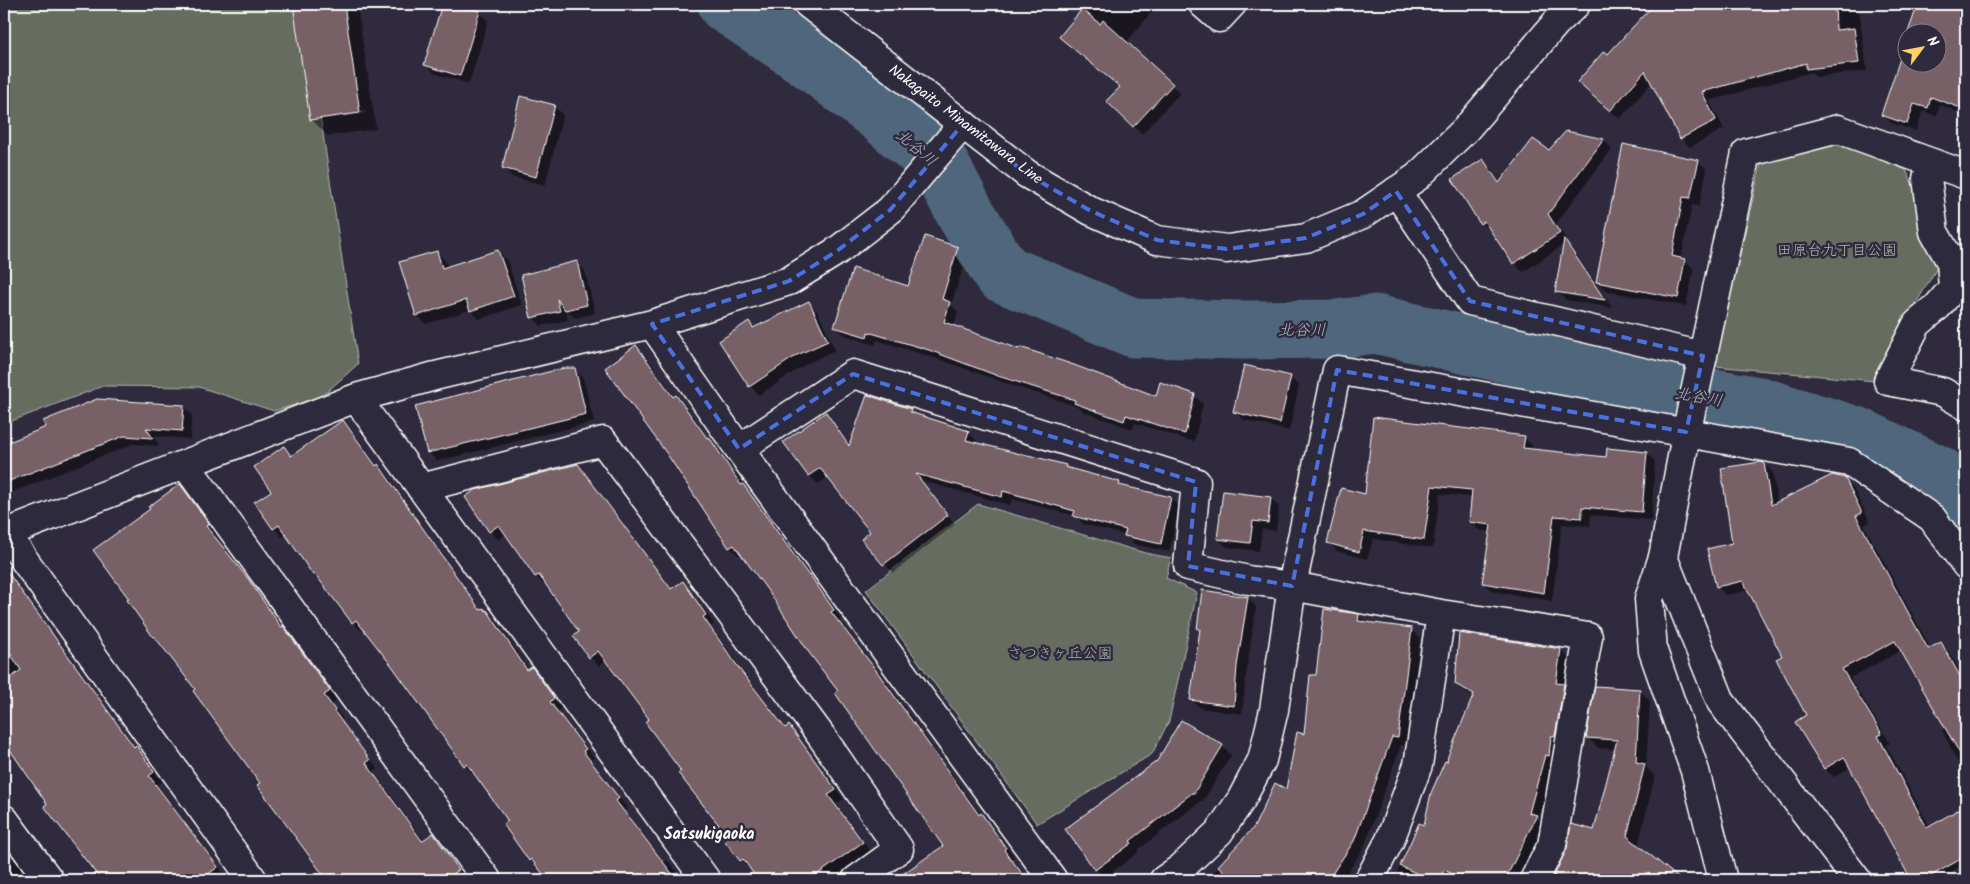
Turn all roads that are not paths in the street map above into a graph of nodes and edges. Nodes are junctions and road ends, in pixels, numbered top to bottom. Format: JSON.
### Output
{"nodes":[{"id":1,"x":808,"y":4,"type":"edge"},
{"id":2,"x":1203,"y":4,"type":"edge"},
{"id":3,"x":1232,"y":4,"type":"edge"},
{"id":4,"x":1576,"y":4,"type":"edge"},
{"id":5,"x":962,"y":125,"type":"junction"},
{"id":6,"x":1966,"y":175,"type":"edge"},
{"id":7,"x":1927,"y":178,"type":"dead end"},
{"id":8,"x":1396,"y":191,"type":"junction"},
{"id":9,"x":652,"y":324,"type":"junction"},
{"id":10,"x":1702,"y":357,"type":"junction"},
{"id":11,"x":356,"y":398,"type":"junction"},
{"id":12,"x":1966,"y":406,"type":"edge"},
{"id":13,"x":1687,"y":431,"type":"junction"},
{"id":14,"x":739,"y":448,"type":"junction"},
{"id":15,"x":185,"y":464,"type":"junction"},
{"id":16,"x":421,"y":488,"type":"junction"},
{"id":17,"x":5,"y":533,"type":"edge"},
{"id":18,"x":1663,"y":557,"type":"junction"},
{"id":19,"x":1966,"y":565,"type":"edge"},
{"id":20,"x":1292,"y":586,"type":"junction"},
{"id":21,"x":1441,"y":614,"type":"junction"},
{"id":22,"x":4,"y":819,"type":"edge"},
{"id":23,"x":49,"y":880,"type":"edge"},
{"id":24,"x":253,"y":880,"type":"edge"},
{"id":25,"x":487,"y":880,"type":"edge"},
{"id":26,"x":706,"y":880,"type":"edge"},
{"id":27,"x":856,"y":880,"type":"edge"},
{"id":28,"x":1053,"y":880,"type":"edge"},
{"id":29,"x":1164,"y":880,"type":"edge"},
{"id":30,"x":1369,"y":880,"type":"edge"},
{"id":31,"x":1534,"y":880,"type":"edge"},
{"id":32,"x":1723,"y":880,"type":"edge"},
{"id":33,"x":1857,"y":880,"type":"edge"}],
"edges":[{"from":1,"to":5,"type":"street","name":"Nakagaito Minamitawara Line"},
{"from":2,"to":3,"type":"street"},
{"from":4,"to":8,"type":"street","name":"Nakagaito Minamitawara Line"},
{"from":5,"to":8,"type":"street","name":"Nakagaito Minamitawara Line"},
{"from":5,"to":9,"type":"street"},
{"from":6,"to":10,"type":"street"},
{"from":7,"to":12,"type":"street"},
{"from":8,"to":10,"type":"street"},
{"from":9,"to":11,"type":"street"},
{"from":9,"to":14,"type":"street"},
{"from":10,"to":13,"type":"street"},
{"from":11,"to":15,"type":"street"},
{"from":11,"to":16,"type":"street"},
{"from":13,"to":18,"type":"street"},
{"from":13,"to":19,"type":"street"},
{"from":13,"to":20,"type":"street"},
{"from":14,"to":20,"type":"street"},
{"from":14,"to":28,"type":"street"},
{"from":15,"to":17,"type":"street"},
{"from":15,"to":25,"type":"street"},
{"from":16,"to":26,"type":"street"},
{"from":16,"to":27,"type":"street"},
{"from":17,"to":24,"type":"street"},
{"from":18,"to":32,"type":"street"},
{"from":18,"to":33,"type":"street"},
{"from":20,"to":21,"type":"street"},
{"from":20,"to":29,"type":"street"},
{"from":21,"to":30,"type":"street"},
{"from":21,"to":31,"type":"street"},
{"from":22,"to":23,"type":"street"}]}
